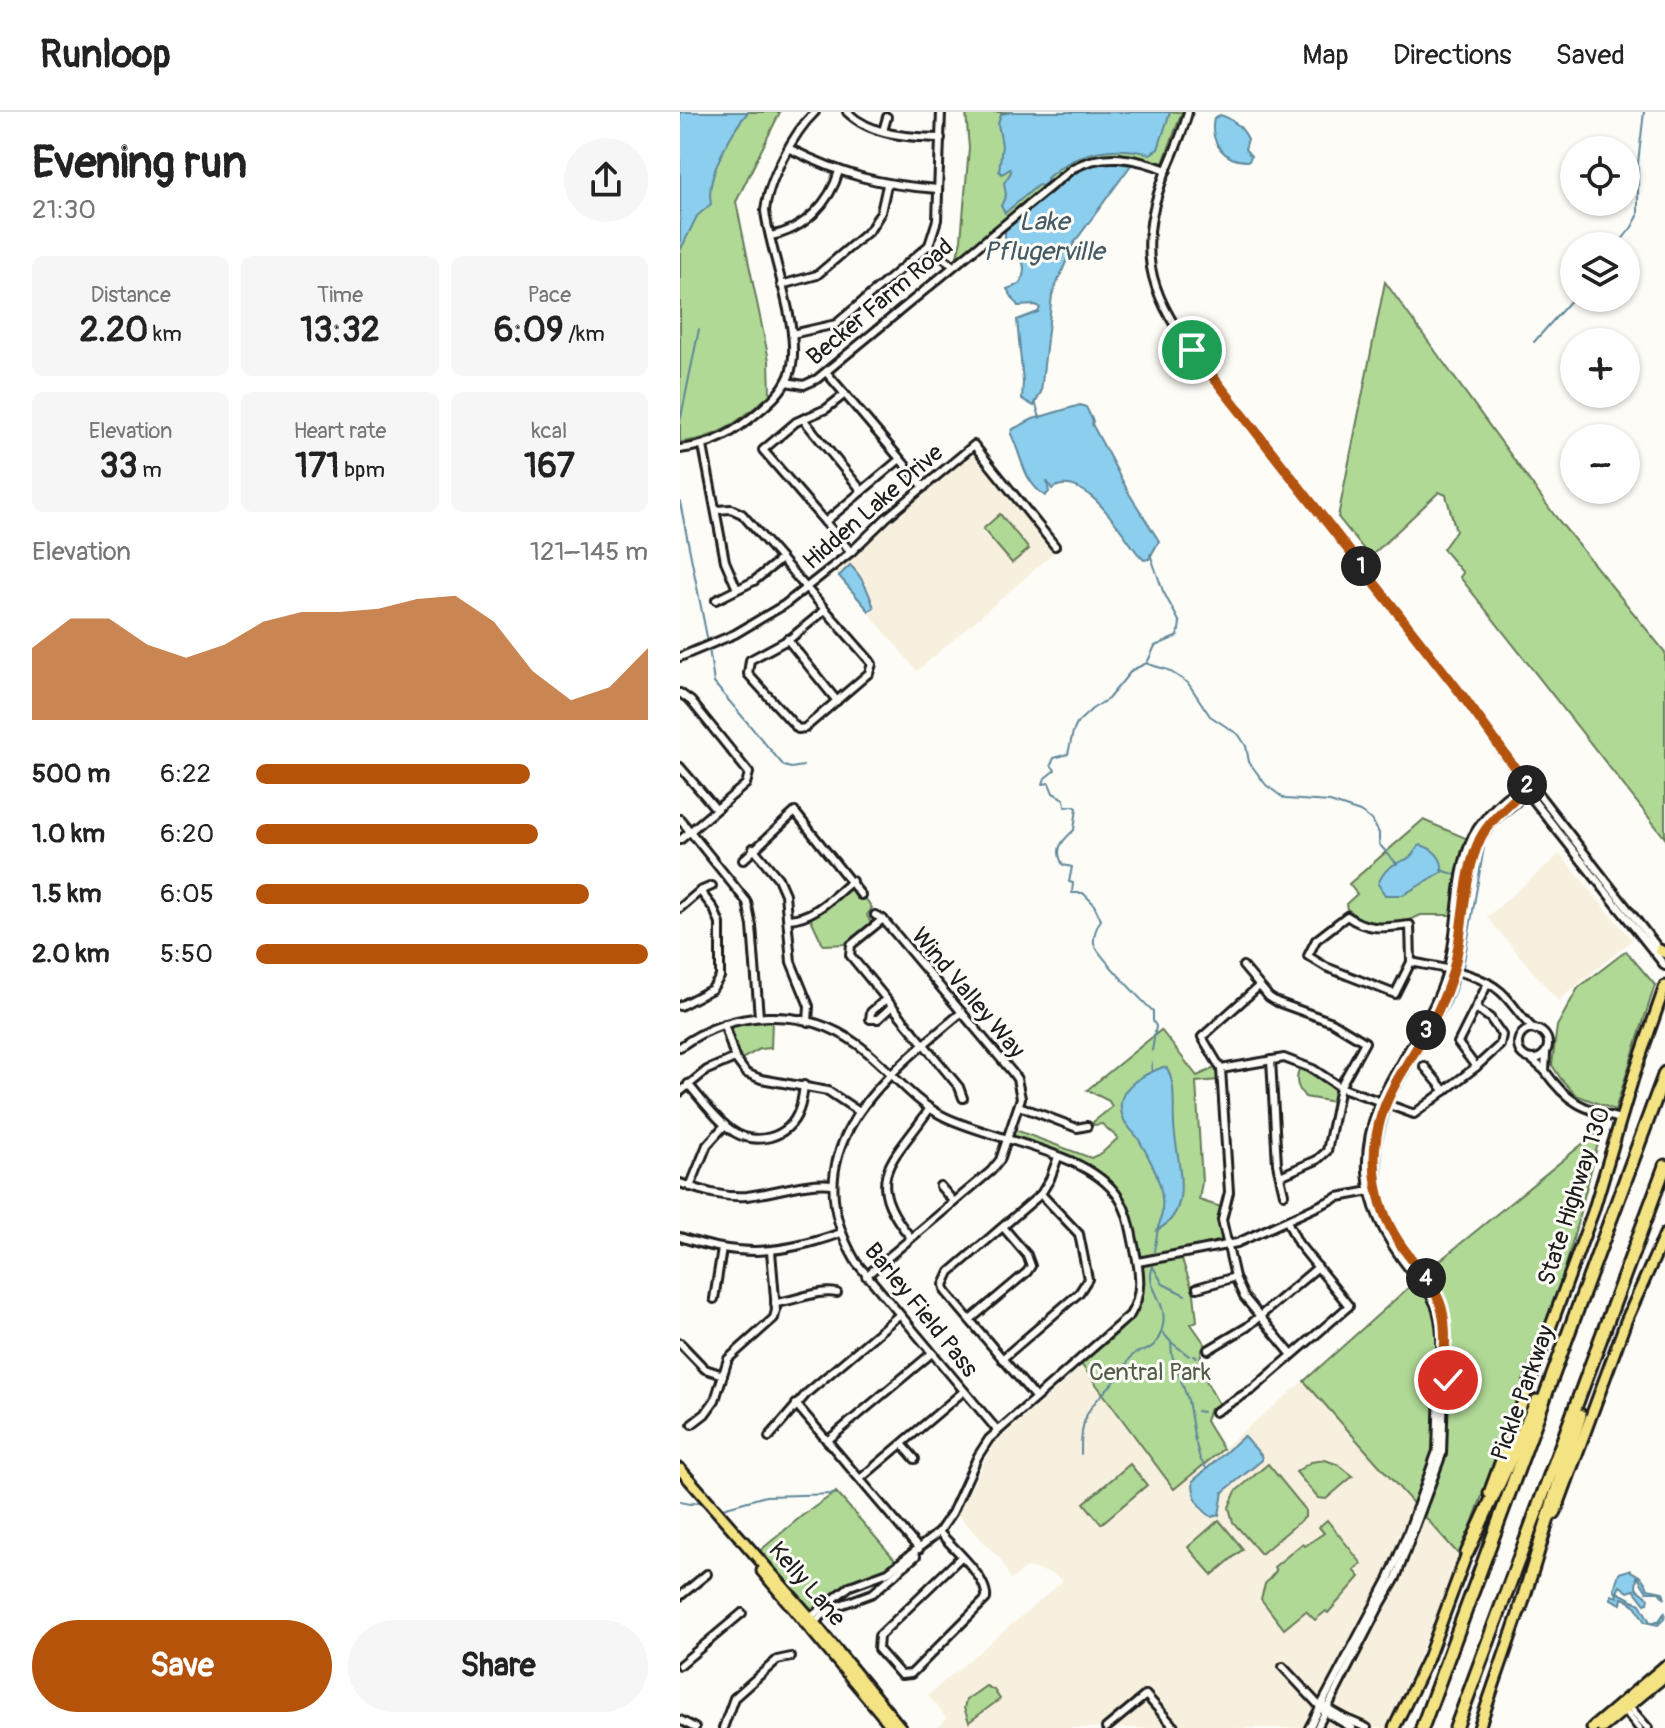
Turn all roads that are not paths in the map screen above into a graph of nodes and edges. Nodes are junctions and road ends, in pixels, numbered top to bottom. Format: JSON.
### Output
{"nodes":[{"id":1,"x":815,"y":112,"type":"edge"},
{"id":2,"x":847,"y":112,"type":"edge"},
{"id":3,"x":941,"y":112,"type":"edge"},
{"id":4,"x":1188,"y":112,"type":"edge"},
{"id":5,"x":887,"y":117,"type":"dead end"},
{"id":6,"x":883,"y":131,"type":"junction"},
{"id":7,"x":941,"y":138,"type":"junction"},
{"id":8,"x":790,"y":149,"type":"junction"},
{"id":9,"x":1167,"y":170,"type":"junction"},
{"id":10,"x":839,"y":171,"type":"junction"},
{"id":11,"x":887,"y":185,"type":"junction"},
{"id":12,"x":938,"y":189,"type":"junction"},
{"id":13,"x":770,"y":236,"type":"junction"},
{"id":14,"x":929,"y":245,"type":"junction"},
{"id":15,"x":953,"y":266,"type":"junction"},
{"id":16,"x":781,"y":285,"type":"junction"},
{"id":17,"x":792,"y":334,"type":"junction"},
{"id":18,"x":826,"y":372,"type":"junction"},
{"id":19,"x":786,"y":382,"type":"junction"},
{"id":20,"x":804,"y":385,"type":"junction"},
{"id":21,"x":778,"y":393,"type":"junction"},
{"id":22,"x":845,"y":394,"type":"junction"},
{"id":23,"x":803,"y":419,"type":"junction"},
{"id":24,"x":703,"y":446,"type":"junction"},
{"id":25,"x":684,"y":448,"type":"edge"},
{"id":26,"x":900,"y":459,"type":"junction"},
{"id":27,"x":924,"y":487,"type":"junction"},
{"id":28,"x":862,"y":491,"type":"junction"},
{"id":29,"x":716,"y":510,"type":"junction"},
{"id":30,"x":825,"y":522,"type":"junction"},
{"id":31,"x":1055,"y":546,"type":"dead end"},
{"id":32,"x":851,"y":552,"type":"junction"},
{"id":33,"x":781,"y":559,"type":"junction"},
{"id":34,"x":806,"y":588,"type":"junction"},
{"id":35,"x":737,"y":589,"type":"junction"},
{"id":36,"x":716,"y":600,"type":"dead end"},
{"id":37,"x":825,"y":610,"type":"junction"},
{"id":38,"x":787,"y":639,"type":"junction"},
{"id":39,"x":680,"y":657,"type":"edge"},
{"id":40,"x":680,"y":693,"type":"edge"},
{"id":41,"x":837,"y":701,"type":"junction"},
{"id":42,"x":680,"y":767,"type":"edge"},
{"id":43,"x":1527,"y":787,"type":"junction"},
{"id":44,"x":716,"y":809,"type":"junction"},
{"id":45,"x":680,"y":819,"type":"edge"},
{"id":46,"x":690,"y":831,"type":"junction"},
{"id":47,"x":680,"y":840,"type":"edge"},
{"id":48,"x":753,"y":848,"type":"junction"},
{"id":49,"x":1575,"y":854,"type":"junction"},
{"id":50,"x":743,"y":860,"type":"dead end"},
{"id":51,"x":852,"y":881,"type":"junction"},
{"id":52,"x":712,"y":886,"type":"dead end"},
{"id":53,"x":1611,"y":888,"type":"junction"},
{"id":54,"x":700,"y":891,"type":"junction"},
{"id":55,"x":861,"y":895,"type":"dead end"},
{"id":56,"x":680,"y":908,"type":"edge"},
{"id":57,"x":875,"y":915,"type":"dead end"},
{"id":58,"x":788,"y":919,"type":"junction"},
{"id":59,"x":883,"y":919,"type":"junction"},
{"id":60,"x":1663,"y":953,"type":"edge"},
{"id":61,"x":1411,"y":962,"type":"junction"},
{"id":62,"x":1243,"y":966,"type":"dead end"},
{"id":63,"x":1665,"y":966,"type":"edge"},
{"id":64,"x":1450,"y":971,"type":"junction"},
{"id":65,"x":1488,"y":983,"type":"junction"},
{"id":66,"x":1259,"y":986,"type":"junction"},
{"id":67,"x":1665,"y":986,"type":"edge"},
{"id":68,"x":885,"y":1000,"type":"junction"},
{"id":69,"x":1661,"y":1004,"type":"edge"},
{"id":70,"x":680,"y":1006,"type":"edge"},
{"id":71,"x":891,"y":1007,"type":"junction"},
{"id":72,"x":1477,"y":1009,"type":"junction"},
{"id":73,"x":962,"y":1012,"type":"junction"},
{"id":74,"x":759,"y":1017,"type":"junction"},
{"id":75,"x":1520,"y":1017,"type":"junction"},
{"id":76,"x":808,"y":1022,"type":"junction"},
{"id":77,"x":724,"y":1024,"type":"junction"},
{"id":78,"x":1535,"y":1030,"type":"junction"},
{"id":79,"x":1520,"y":1038,"type":"junction"},
{"id":80,"x":923,"y":1045,"type":"junction"},
{"id":81,"x":680,"y":1047,"type":"edge"},
{"id":82,"x":1546,"y":1052,"type":"junction"},
{"id":83,"x":735,"y":1058,"type":"junction"},
{"id":84,"x":1531,"y":1059,"type":"junction"},
{"id":85,"x":1271,"y":1060,"type":"junction"},
{"id":86,"x":1424,"y":1066,"type":"dead end"},
{"id":87,"x":1476,"y":1067,"type":"junction"},
{"id":88,"x":1221,"y":1069,"type":"junction"},
{"id":89,"x":1545,"y":1071,"type":"junction"},
{"id":90,"x":1665,"y":1073,"type":"edge"},
{"id":91,"x":891,"y":1075,"type":"junction"},
{"id":92,"x":688,"y":1084,"type":"junction"},
{"id":93,"x":804,"y":1085,"type":"junction"},
{"id":94,"x":1340,"y":1087,"type":"junction"},
{"id":95,"x":1445,"y":1091,"type":"junction"},
{"id":96,"x":680,"y":1092,"type":"edge"},
{"id":97,"x":963,"y":1098,"type":"dead end"},
{"id":98,"x":1381,"y":1103,"type":"junction"},
{"id":99,"x":1019,"y":1106,"type":"junction"},
{"id":100,"x":930,"y":1108,"type":"junction"},
{"id":101,"x":858,"y":1111,"type":"junction"},
{"id":102,"x":1620,"y":1119,"type":"junction"},
{"id":103,"x":725,"y":1125,"type":"junction"},
{"id":104,"x":1087,"y":1126,"type":"dead end"},
{"id":105,"x":1007,"y":1140,"type":"junction"},
{"id":106,"x":1058,"y":1157,"type":"junction"},
{"id":107,"x":1665,"y":1166,"type":"edge"},
{"id":108,"x":1280,"y":1176,"type":"junction"},
{"id":109,"x":680,"y":1183,"type":"edge"},
{"id":110,"x":833,"y":1184,"type":"junction"},
{"id":111,"x":940,"y":1186,"type":"dead end"},
{"id":112,"x":690,"y":1187,"type":"junction"},
{"id":113,"x":1374,"y":1191,"type":"junction"},
{"id":114,"x":1041,"y":1194,"type":"junction"},
{"id":115,"x":1284,"y":1194,"type":"dead end"},
{"id":116,"x":954,"y":1202,"type":"junction"},
{"id":117,"x":1287,"y":1221,"type":"junction"},
{"id":118,"x":1003,"y":1227,"type":"junction"},
{"id":119,"x":841,"y":1233,"type":"junction"},
{"id":120,"x":1665,"y":1234,"type":"edge"},
{"id":121,"x":680,"y":1237,"type":"edge"},
{"id":122,"x":911,"y":1238,"type":"junction"},
{"id":123,"x":1227,"y":1245,"type":"junction"},
{"id":124,"x":722,"y":1249,"type":"junction"},
{"id":125,"x":771,"y":1251,"type":"junction"},
{"id":126,"x":1138,"y":1262,"type":"junction"},
{"id":127,"x":1318,"y":1267,"type":"junction"},
{"id":128,"x":1626,"y":1271,"type":"junction"},
{"id":129,"x":866,"y":1276,"type":"junction"},
{"id":130,"x":1235,"y":1277,"type":"junction"},
{"id":131,"x":1197,"y":1288,"type":"dead end"},
{"id":132,"x":837,"y":1293,"type":"dead end"},
{"id":133,"x":714,"y":1299,"type":"dead end"},
{"id":134,"x":775,"y":1303,"type":"junction"},
{"id":135,"x":899,"y":1315,"type":"junction"},
{"id":136,"x":1260,"y":1316,"type":"junction"},
{"id":137,"x":1575,"y":1316,"type":"junction"},
{"id":138,"x":970,"y":1320,"type":"junction"},
{"id":139,"x":682,"y":1349,"type":"edge"},
{"id":140,"x":1208,"y":1350,"type":"dead end"},
{"id":141,"x":932,"y":1353,"type":"junction"},
{"id":142,"x":1292,"y":1355,"type":"junction"},
{"id":143,"x":1002,"y":1359,"type":"junction"},
{"id":144,"x":723,"y":1375,"type":"junction"},
{"id":145,"x":1441,"y":1376,"type":"junction"},
{"id":146,"x":1441,"y":1389,"type":"junction"},
{"id":147,"x":964,"y":1391,"type":"junction"},
{"id":148,"x":1035,"y":1397,"type":"junction"},
{"id":149,"x":796,"y":1404,"type":"junction"},
{"id":150,"x":1215,"y":1412,"type":"dead end"},
{"id":151,"x":692,"y":1424,"type":"dead end"},
{"id":152,"x":997,"y":1430,"type":"junction"},
{"id":153,"x":769,"y":1437,"type":"dead end"},
{"id":154,"x":827,"y":1441,"type":"junction"},
{"id":155,"x":902,"y":1444,"type":"junction"},
{"id":156,"x":915,"y":1459,"type":"dead end"},
{"id":157,"x":680,"y":1469,"type":"edge"},
{"id":158,"x":680,"y":1478,"type":"edge"},
{"id":159,"x":860,"y":1479,"type":"junction"},
{"id":160,"x":939,"y":1532,"type":"junction"},
{"id":161,"x":919,"y":1549,"type":"junction"},
{"id":162,"x":1467,"y":1553,"type":"junction"},
{"id":163,"x":961,"y":1557,"type":"junction"},
{"id":164,"x":1392,"y":1569,"type":"junction"},
{"id":165,"x":707,"y":1574,"type":"dead end"},
{"id":166,"x":1396,"y":1578,"type":"junction"},
{"id":167,"x":854,"y":1583,"type":"junction"},
{"id":168,"x":680,"y":1596,"type":"edge"},
{"id":169,"x":859,"y":1598,"type":"junction"},
{"id":170,"x":1520,"y":1609,"type":"junction"},
{"id":171,"x":742,"y":1613,"type":"dead end"},
{"id":172,"x":809,"y":1622,"type":"junction"},
{"id":173,"x":791,"y":1657,"type":"dead end"},
{"id":174,"x":680,"y":1665,"type":"edge"},
{"id":175,"x":1665,"y":1666,"type":"edge"},
{"id":176,"x":1283,"y":1667,"type":"dead end"},
{"id":177,"x":1665,"y":1676,"type":"edge"},
{"id":178,"x":1625,"y":1706,"type":"junction"},
{"id":179,"x":1323,"y":1708,"type":"junction"},
{"id":180,"x":680,"y":1720,"type":"edge"},
{"id":181,"x":1642,"y":1726,"type":"edge"},
{"id":182,"x":695,"y":1728,"type":"edge"},
{"id":183,"x":723,"y":1728,"type":"edge"},
{"id":184,"x":893,"y":1728,"type":"edge"},
{"id":185,"x":901,"y":1728,"type":"edge"},
{"id":186,"x":1106,"y":1728,"type":"edge"},
{"id":187,"x":1175,"y":1728,"type":"edge"},
{"id":188,"x":1309,"y":1728,"type":"edge"},
{"id":189,"x":1317,"y":1728,"type":"edge"},
{"id":190,"x":1352,"y":1728,"type":"edge"},
{"id":191,"x":1367,"y":1728,"type":"edge"},
{"id":192,"x":1394,"y":1728,"type":"edge"},
{"id":193,"x":1422,"y":1728,"type":"edge"},
{"id":194,"x":1456,"y":1728,"type":"edge"},
{"id":195,"x":1479,"y":1728,"type":"edge"},
{"id":196,"x":1592,"y":1728,"type":"edge"},
{"id":197,"x":1602,"y":1728,"type":"edge"}],
"edges":[{"from":1,"to":8,"type":"street"},
{"from":2,"to":6,"type":"street"},
{"from":3,"to":7,"type":"street"},
{"from":4,"to":9,"type":"street"},
{"from":5,"to":6,"type":"street"},
{"from":6,"to":7,"type":"street"},
{"from":7,"to":12,"type":"street"},
{"from":8,"to":10,"type":"street"},
{"from":8,"to":13,"type":"street"},
{"from":9,"to":15,"type":"street","name":"Becker Farm Road"},
{"from":9,"to":43,"type":"street"},
{"from":10,"to":11,"type":"street"},
{"from":10,"to":13,"type":"street"},
{"from":11,"to":12,"type":"street"},
{"from":11,"to":16,"type":"street"},
{"from":12,"to":14,"type":"street"},
{"from":13,"to":16,"type":"street"},
{"from":14,"to":15,"type":"street"},
{"from":14,"to":17,"type":"street"},
{"from":15,"to":18,"type":"street","name":"Becker Farm Road"},
{"from":16,"to":17,"type":"street"},
{"from":17,"to":19,"type":"street"},
{"from":18,"to":20,"type":"street","name":"Becker Farm Road"},
{"from":18,"to":22,"type":"street"},
{"from":19,"to":20,"type":"street","name":"Becker Farm Road"},
{"from":19,"to":21,"type":"street"},
{"from":20,"to":21,"type":"street"},
{"from":21,"to":24,"type":"street"},
{"from":22,"to":23,"type":"street"},
{"from":22,"to":26,"type":"street"},
{"from":23,"to":28,"type":"street"},
{"from":23,"to":30,"type":"street"},
{"from":24,"to":25,"type":"street"},
{"from":24,"to":29,"type":"street"},
{"from":26,"to":27,"type":"street"},
{"from":26,"to":28,"type":"street"},
{"from":27,"to":31,"type":"street","name":"Hidden Lake Drive"},
{"from":27,"to":32,"type":"street","name":"Hidden Lake Drive"},
{"from":28,"to":30,"type":"street"},
{"from":29,"to":33,"type":"street"},
{"from":29,"to":35,"type":"street"},
{"from":30,"to":32,"type":"street"},
{"from":32,"to":34,"type":"street","name":"Hidden Lake Drive"},
{"from":33,"to":34,"type":"street"},
{"from":33,"to":35,"type":"street"},
{"from":34,"to":37,"type":"street"},
{"from":34,"to":39,"type":"street","name":"Hidden Lake Drive"},
{"from":35,"to":36,"type":"street"},
{"from":37,"to":38,"type":"street"},
{"from":37,"to":41,"type":"street"},
{"from":38,"to":41,"type":"street"},
{"from":38,"to":41,"type":"street"},
{"from":40,"to":44,"type":"street"},
{"from":42,"to":44,"type":"street"},
{"from":43,"to":49,"type":"street"},
{"from":43,"to":53,"type":"street"},
{"from":43,"to":64,"type":"street"},
{"from":44,"to":46,"type":"street"},
{"from":45,"to":46,"type":"street"},
{"from":46,"to":47,"type":"street"},
{"from":46,"to":74,"type":"street"},
{"from":48,"to":50,"type":"street"},
{"from":48,"to":51,"type":"street"},
{"from":48,"to":58,"type":"street"},
{"from":49,"to":53,"type":"street"},
{"from":49,"to":63,"type":"street"},
{"from":51,"to":55,"type":"street"},
{"from":51,"to":58,"type":"street"},
{"from":52,"to":54,"type":"street"},
{"from":53,"to":60,"type":"street"},
{"from":54,"to":56,"type":"street"},
{"from":54,"to":70,"type":"street"},
{"from":57,"to":59,"type":"street","name":"Wind Valley Way"},
{"from":58,"to":76,"type":"street"},
{"from":59,"to":68,"type":"street"},
{"from":59,"to":73,"type":"street","name":"Wind Valley Way"},
{"from":61,"to":61,"type":"street"},
{"from":61,"to":64,"type":"street"},
{"from":62,"to":66,"type":"street"},
{"from":64,"to":65,"type":"street"},
{"from":64,"to":98,"type":"street"},
{"from":65,"to":72,"type":"street"},
{"from":65,"to":75,"type":"street"},
{"from":66,"to":88,"type":"street"},
{"from":66,"to":94,"type":"street"},
{"from":67,"to":69,"type":"main road","name":"State Highway 130"},
{"from":68,"to":71,"type":"street"},
{"from":68,"to":71,"type":"street"},
{"from":69,"to":102,"type":"main road","name":"State Highway 130"},
{"from":71,"to":80,"type":"street"},
{"from":72,"to":87,"type":"street"},
{"from":72,"to":87,"type":"street"},
{"from":73,"to":80,"type":"street","name":"Barley Field Pass"},
{"from":73,"to":99,"type":"street","name":"Wind Valley Way"},
{"from":74,"to":76,"type":"street"},
{"from":74,"to":77,"type":"street"},
{"from":75,"to":78,"type":"street"},
{"from":75,"to":79,"type":"street"},
{"from":76,"to":91,"type":"street"},
{"from":77,"to":81,"type":"street"},
{"from":77,"to":83,"type":"street"},
{"from":78,"to":79,"type":"street"},
{"from":78,"to":82,"type":"street"},
{"from":79,"to":84,"type":"street"},
{"from":80,"to":91,"type":"street","name":"Barley Field Pass"},
{"from":80,"to":97,"type":"street"},
{"from":82,"to":84,"type":"street"},
{"from":82,"to":89,"type":"street"},
{"from":83,"to":92,"type":"street"},
{"from":83,"to":93,"type":"street"},
{"from":84,"to":89,"type":"street"},
{"from":85,"to":88,"type":"street"},
{"from":85,"to":94,"type":"street"},
{"from":85,"to":108,"type":"street"},
{"from":86,"to":95,"type":"street"},
{"from":87,"to":95,"type":"street"},
{"from":88,"to":123,"type":"street"},
{"from":89,"to":102,"type":"street"},
{"from":90,"to":137,"type":"highway","name":"Pickle Parkway"},
{"from":91,"to":100,"type":"street"},
{"from":91,"to":101,"type":"street","name":"Barley Field Pass"},
{"from":92,"to":96,"type":"street"},
{"from":92,"to":103,"type":"street"},
{"from":93,"to":101,"type":"street"},
{"from":93,"to":103,"type":"street"},
{"from":94,"to":98,"type":"street"},
{"from":94,"to":108,"type":"street"},
{"from":95,"to":98,"type":"street"},
{"from":98,"to":113,"type":"street"},
{"from":99,"to":104,"type":"street"},
{"from":99,"to":105,"type":"street"},
{"from":100,"to":105,"type":"street"},
{"from":100,"to":122,"type":"street"},
{"from":101,"to":110,"type":"street","name":"Barley Field Pass"},
{"from":102,"to":162,"type":"main road","name":"State Highway 130"},
{"from":103,"to":112,"type":"street"},
{"from":105,"to":106,"type":"street"},
{"from":105,"to":116,"type":"street"},
{"from":106,"to":114,"type":"street"},
{"from":106,"to":126,"type":"street"},
{"from":107,"to":128,"type":"highway"},
{"from":108,"to":115,"type":"street"},
{"from":109,"to":112,"type":"street"},
{"from":110,"to":112,"type":"street"},
{"from":110,"to":119,"type":"street","name":"Barley Field Pass"},
{"from":111,"to":116,"type":"street"},
{"from":113,"to":117,"type":"street"},
{"from":113,"to":145,"type":"street"},
{"from":114,"to":118,"type":"street"},
{"from":114,"to":143,"type":"street"},
{"from":116,"to":122,"type":"street"},
{"from":117,"to":123,"type":"street"},
{"from":117,"to":127,"type":"street"},
{"from":118,"to":138,"type":"street"},
{"from":118,"to":138,"type":"street"},
{"from":119,"to":125,"type":"street"},
{"from":119,"to":129,"type":"street","name":"Barley Field Pass"},
{"from":120,"to":170,"type":"main road"},
{"from":121,"to":124,"type":"street"},
{"from":122,"to":129,"type":"street"},
{"from":123,"to":126,"type":"street"},
{"from":123,"to":130,"type":"street"},
{"from":124,"to":125,"type":"street"},
{"from":124,"to":133,"type":"street"},
{"from":125,"to":134,"type":"street"},
{"from":126,"to":148,"type":"street"},
{"from":127,"to":136,"type":"street"},
{"from":127,"to":142,"type":"street"},
{"from":128,"to":170,"type":"highway"},
{"from":128,"to":194,"type":"highway"},
{"from":129,"to":135,"type":"street","name":"Barley Field Pass"},
{"from":130,"to":131,"type":"street"},
{"from":130,"to":136,"type":"street"},
{"from":132,"to":134,"type":"street"},
{"from":134,"to":144,"type":"street"},
{"from":135,"to":141,"type":"street","name":"Barley Field Pass"},
{"from":135,"to":149,"type":"street"},
{"from":136,"to":140,"type":"street"},
{"from":136,"to":142,"type":"street"},
{"from":137,"to":162,"type":"highway"},
{"from":137,"to":193,"type":"highway","name":"Pickle Parkway"},
{"from":138,"to":143,"type":"street"},
{"from":139,"to":144,"type":"street"},
{"from":141,"to":147,"type":"street","name":"Barley Field Pass"},
{"from":141,"to":154,"type":"street"},
{"from":142,"to":150,"type":"street"},
{"from":143,"to":148,"type":"street"},
{"from":144,"to":151,"type":"street"},
{"from":145,"to":146,"type":"street"},
{"from":145,"to":146,"type":"street"},
{"from":146,"to":164,"type":"street"},
{"from":146,"to":166,"type":"street"},
{"from":147,"to":152,"type":"street","name":"Barley Field Pass"},
{"from":147,"to":155,"type":"street"},
{"from":148,"to":152,"type":"street"},
{"from":149,"to":153,"type":"street"},
{"from":149,"to":154,"type":"street"},
{"from":152,"to":160,"type":"street"},
{"from":154,"to":159,"type":"street"},
{"from":155,"to":156,"type":"street"},
{"from":155,"to":159,"type":"street"},
{"from":157,"to":172,"type":"main road","name":"Kelly Lane"},
{"from":158,"to":172,"type":"main road","name":"Kelly Lane"},
{"from":159,"to":161,"type":"street"},
{"from":160,"to":161,"type":"street"},
{"from":160,"to":163,"type":"street"},
{"from":161,"to":167,"type":"street"},
{"from":161,"to":169,"type":"street"},
{"from":162,"to":192,"type":"main road","name":"State Highway 130"},
{"from":163,"to":163,"type":"street"},
{"from":164,"to":166,"type":"street"},
{"from":164,"to":179,"type":"street"},
{"from":165,"to":168,"type":"street"},
{"from":166,"to":179,"type":"street"},
{"from":167,"to":169,"type":"street"},
{"from":167,"to":172,"type":"street"},
{"from":169,"to":172,"type":"street"},
{"from":170,"to":195,"type":"main road"},
{"from":171,"to":174,"type":"street"},
{"from":172,"to":184,"type":"main road","name":"Kelly Lane"},
{"from":172,"to":185,"type":"main road","name":"Kelly Lane"},
{"from":173,"to":183,"type":"street"},
{"from":175,"to":178,"type":"main road"},
{"from":176,"to":179,"type":"street"},
{"from":177,"to":178,"type":"main road"},
{"from":178,"to":181,"type":"street"},
{"from":178,"to":196,"type":"main road"},
{"from":178,"to":197,"type":"main road"},
{"from":179,"to":188,"type":"street"},
{"from":179,"to":189,"type":"street"},
{"from":179,"to":190,"type":"street"},
{"from":179,"to":191,"type":"street"},
{"from":180,"to":182,"type":"street"},
{"from":186,"to":187,"type":"street"}]}
